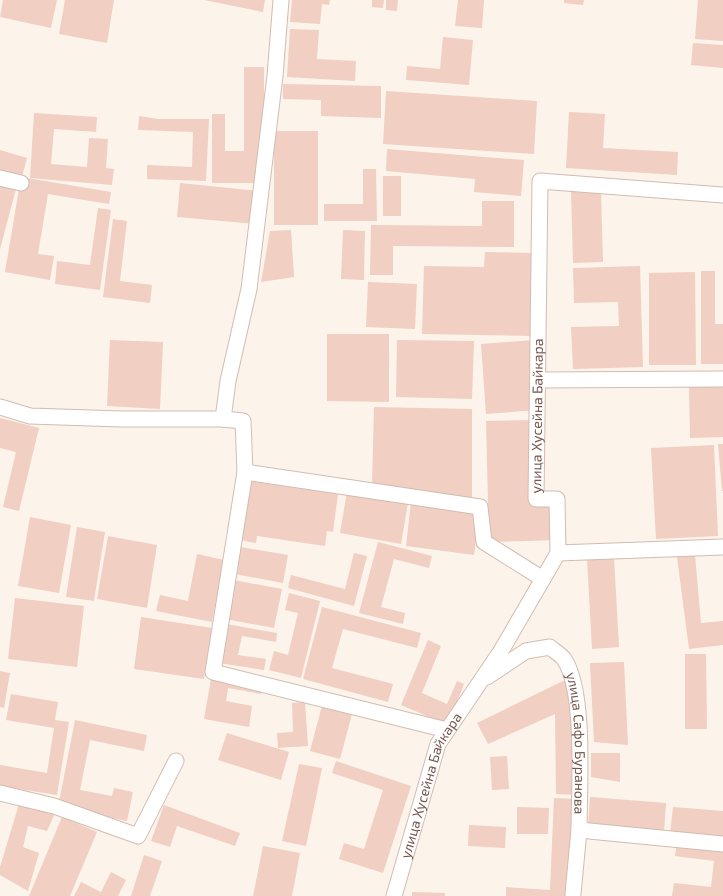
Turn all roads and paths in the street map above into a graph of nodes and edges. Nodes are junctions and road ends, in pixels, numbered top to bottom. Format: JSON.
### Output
{"nodes":[{"id":1,"x":281,"y":0,"type":"edge"},
{"id":2,"x":0,"y":178,"type":"edge"},
{"id":3,"x":20,"y":183,"type":"dead end"},
{"id":4,"x":723,"y":195,"type":"edge"},
{"id":5,"x":723,"y":379,"type":"edge"},
{"id":6,"x":538,"y":380,"type":"junction"},
{"id":7,"x":0,"y":407,"type":"edge"},
{"id":8,"x":223,"y":419,"type":"junction"},
{"id":9,"x":245,"y":472,"type":"junction"},
{"id":10,"x":723,"y":548,"type":"edge"},
{"id":11,"x":558,"y":553,"type":"junction"},
{"id":12,"x":543,"y":579,"type":"junction"},
{"id":13,"x":564,"y":659,"type":"joint"},
{"id":14,"x":480,"y":682,"type":"junction"},
{"id":15,"x":447,"y":730,"type":"junction"},
{"id":16,"x":176,"y":761,"type":"dead end"},
{"id":17,"x":0,"y":793,"type":"edge"},
{"id":18,"x":579,"y":830,"type":"junction"},
{"id":19,"x":723,"y":844,"type":"edge"},
{"id":20,"x":573,"y":894,"type":"dead end"},
{"id":21,"x":394,"y":896,"type":"edge"}],
"edges":[{"from":1,"to":8,"type":"street"},
{"from":2,"to":3,"type":"street"},
{"from":4,"to":6,"type":"street","name":"улица Хусейна Байкара"},
{"from":5,"to":6,"type":"street"},
{"from":6,"to":11,"type":"street","name":"улица Хусейна Байкара"},
{"from":7,"to":8,"type":"street"},
{"from":8,"to":9,"type":"street"},
{"from":9,"to":12,"type":"street"},
{"from":9,"to":15,"type":"street"},
{"from":10,"to":11,"type":"street"},
{"from":11,"to":12,"type":"street","name":"улица Хусейна Байкара"},
{"from":12,"to":14,"type":"street","name":"улица Хусейна Байкара"},
{"from":13,"to":14,"type":"street","name":"улица Хусейна Байкара"},
{"from":13,"to":18,"type":"street","name":"улица Сафо Буранова"},
{"from":14,"to":15,"type":"street","name":"улица Хусейна Байкара"},
{"from":15,"to":21,"type":"street","name":"улица Хусейна Байкара"},
{"from":16,"to":17,"type":"street"},
{"from":18,"to":19,"type":"street","name":"улица Сафо Буранова"},
{"from":18,"to":20,"type":"street","name":"улица Сафо Буранова"}]}
